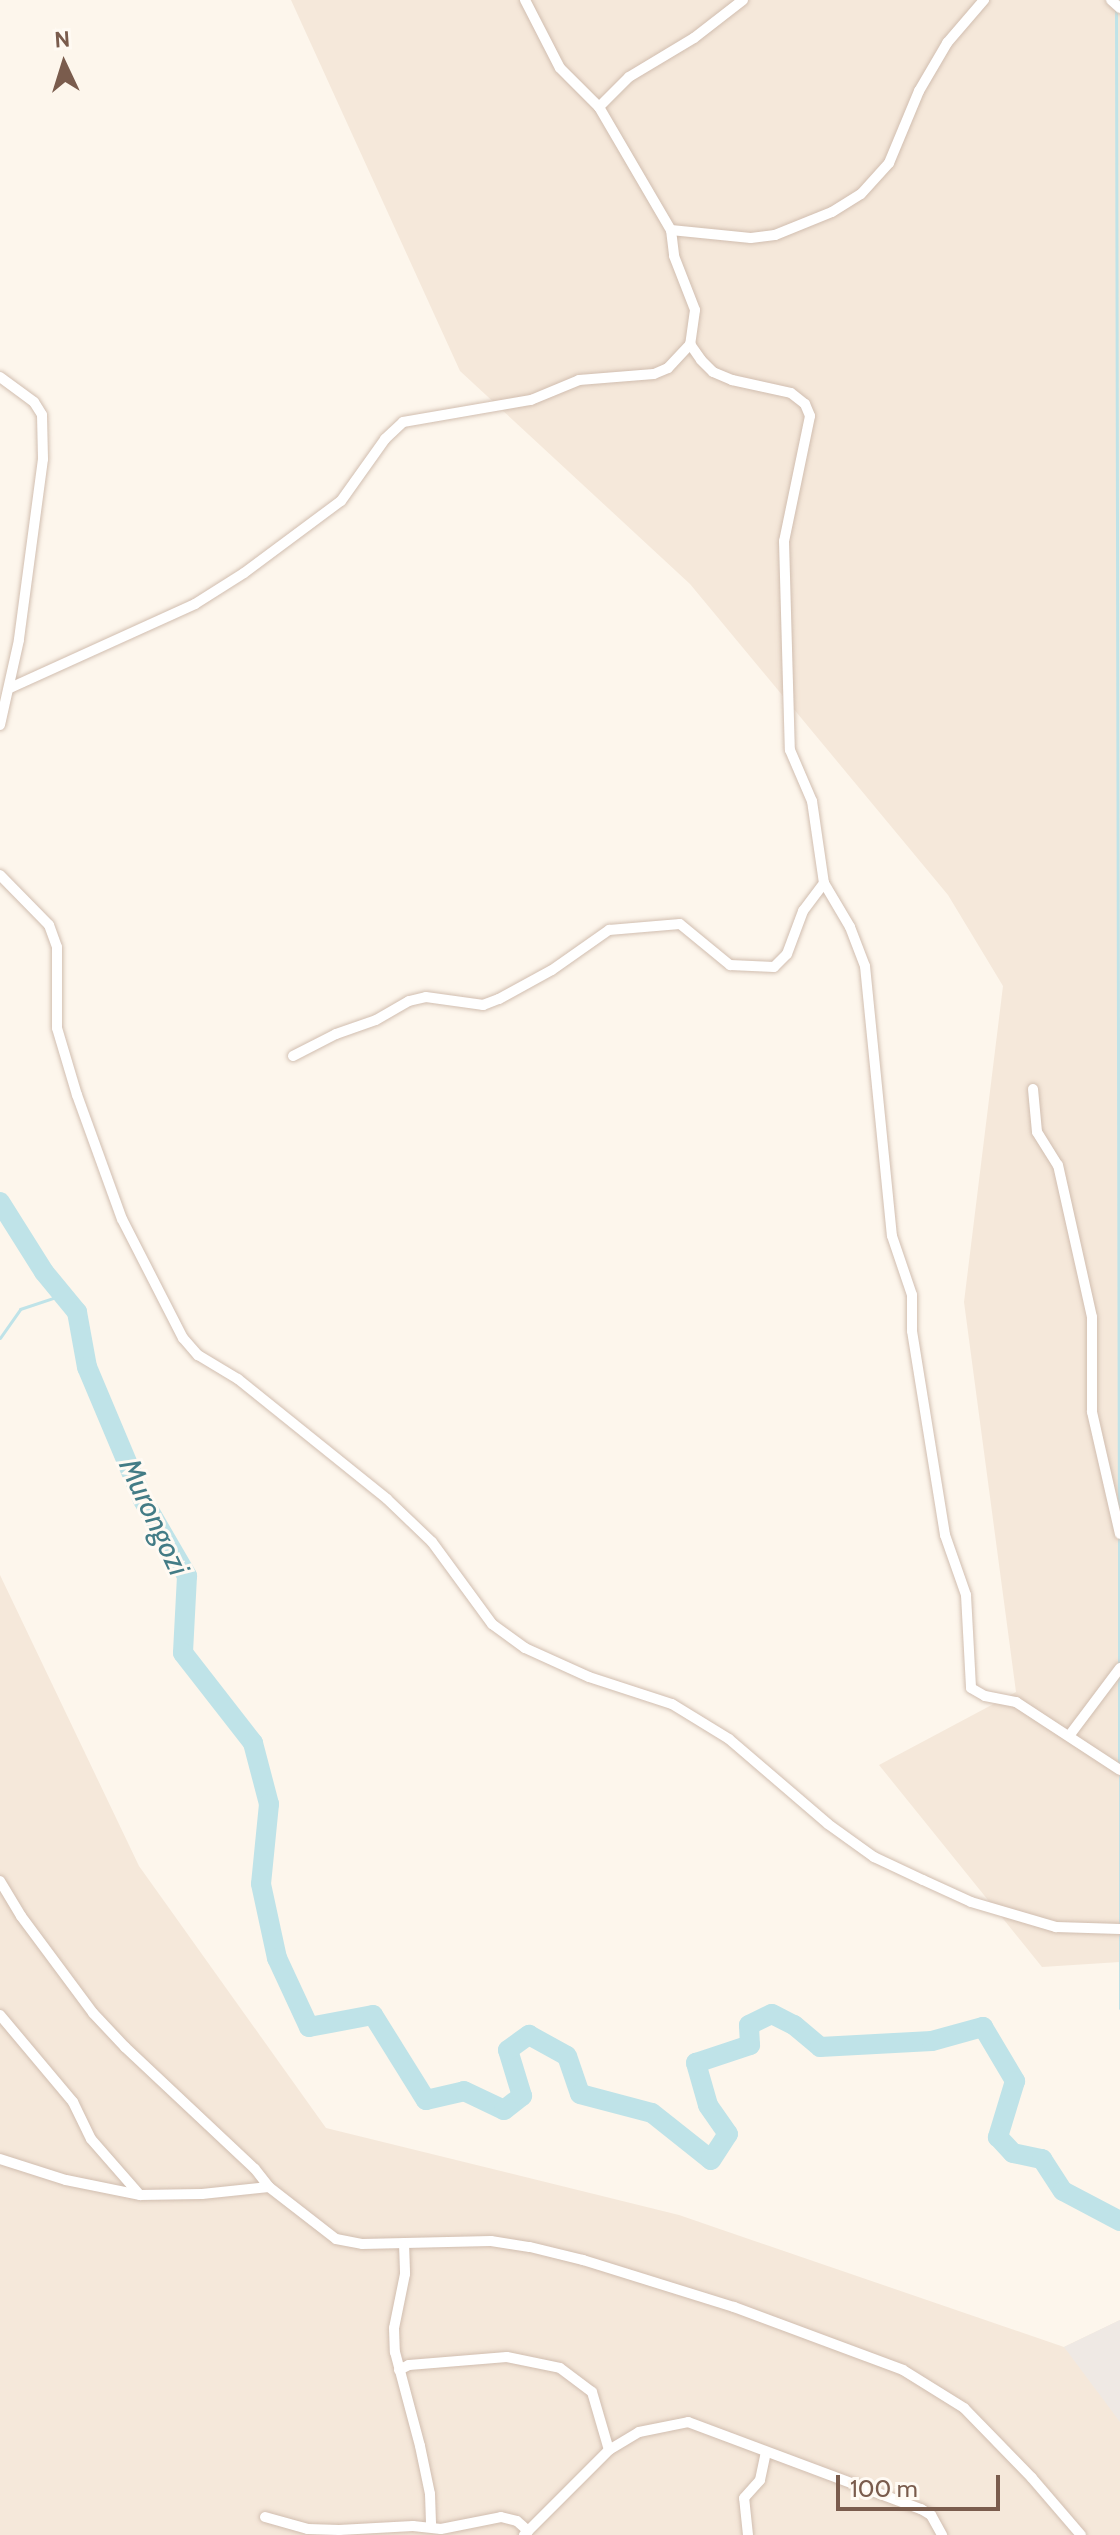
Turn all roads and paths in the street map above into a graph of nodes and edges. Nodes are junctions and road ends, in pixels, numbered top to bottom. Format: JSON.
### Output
{"nodes":[{"id":1,"x":525,"y":0,"type":"edge"},
{"id":2,"x":743,"y":0,"type":"edge"},
{"id":3,"x":984,"y":0,"type":"edge"},
{"id":4,"x":1111,"y":0,"type":"edge"},
{"id":5,"x":1120,"y":8,"type":"edge"},
{"id":6,"x":599,"y":107,"type":"junction"},
{"id":7,"x":671,"y":230,"type":"junction"},
{"id":8,"x":690,"y":344,"type":"junction"},
{"id":9,"x":0,"y":377,"type":"edge"},
{"id":10,"x":10,"y":688,"type":"junction"},
{"id":11,"x":0,"y":725,"type":"edge"},
{"id":12,"x":0,"y":875,"type":"edge"},
{"id":13,"x":824,"y":883,"type":"junction"},
{"id":14,"x":293,"y":1056,"type":"dead end"},
{"id":15,"x":1033,"y":1089,"type":"dead end"},
{"id":16,"x":1120,"y":1534,"type":"edge"},
{"id":17,"x":1120,"y":1668,"type":"edge"},
{"id":18,"x":1069,"y":1736,"type":"junction"},
{"id":19,"x":1120,"y":1770,"type":"edge"},
{"id":20,"x":0,"y":1881,"type":"edge"},
{"id":21,"x":1120,"y":1929,"type":"edge"},
{"id":22,"x":0,"y":2015,"type":"edge"},
{"id":23,"x":0,"y":2159,"type":"edge"},
{"id":24,"x":269,"y":2187,"type":"junction"},
{"id":25,"x":140,"y":2195,"type":"junction"},
{"id":26,"x":404,"y":2243,"type":"junction"},
{"id":27,"x":399,"y":2370,"type":"junction"},
{"id":28,"x":609,"y":2450,"type":"junction"},
{"id":29,"x":766,"y":2452,"type":"junction"},
{"id":30,"x":265,"y":2517,"type":"dead end"},
{"id":31,"x":431,"y":2527,"type":"junction"},
{"id":32,"x":526,"y":2533,"type":"edge"},
{"id":33,"x":748,"y":2535,"type":"edge"},
{"id":34,"x":942,"y":2535,"type":"edge"},
{"id":35,"x":1081,"y":2535,"type":"edge"}],
"edges":[{"from":1,"to":6,"type":"street"},
{"from":2,"to":6,"type":"street"},
{"from":3,"to":7,"type":"street"},
{"from":4,"to":5,"type":"street"},
{"from":6,"to":7,"type":"street"},
{"from":7,"to":8,"type":"street"},
{"from":8,"to":10,"type":"street"},
{"from":8,"to":13,"type":"street"},
{"from":9,"to":10,"type":"street"},
{"from":10,"to":11,"type":"street"},
{"from":12,"to":21,"type":"street"},
{"from":13,"to":14,"type":"street"},
{"from":13,"to":18,"type":"street"},
{"from":15,"to":16,"type":"street"},
{"from":17,"to":18,"type":"street"},
{"from":18,"to":19,"type":"street"},
{"from":20,"to":24,"type":"street"},
{"from":22,"to":25,"type":"street"},
{"from":23,"to":25,"type":"street"},
{"from":24,"to":25,"type":"street"},
{"from":24,"to":26,"type":"street"},
{"from":26,"to":27,"type":"street"},
{"from":26,"to":35,"type":"street"},
{"from":27,"to":28,"type":"street"},
{"from":27,"to":31,"type":"street"},
{"from":28,"to":29,"type":"street"},
{"from":28,"to":32,"type":"street"},
{"from":29,"to":33,"type":"street"},
{"from":29,"to":34,"type":"street"},
{"from":30,"to":31,"type":"street"},
{"from":31,"to":32,"type":"street"}]}
